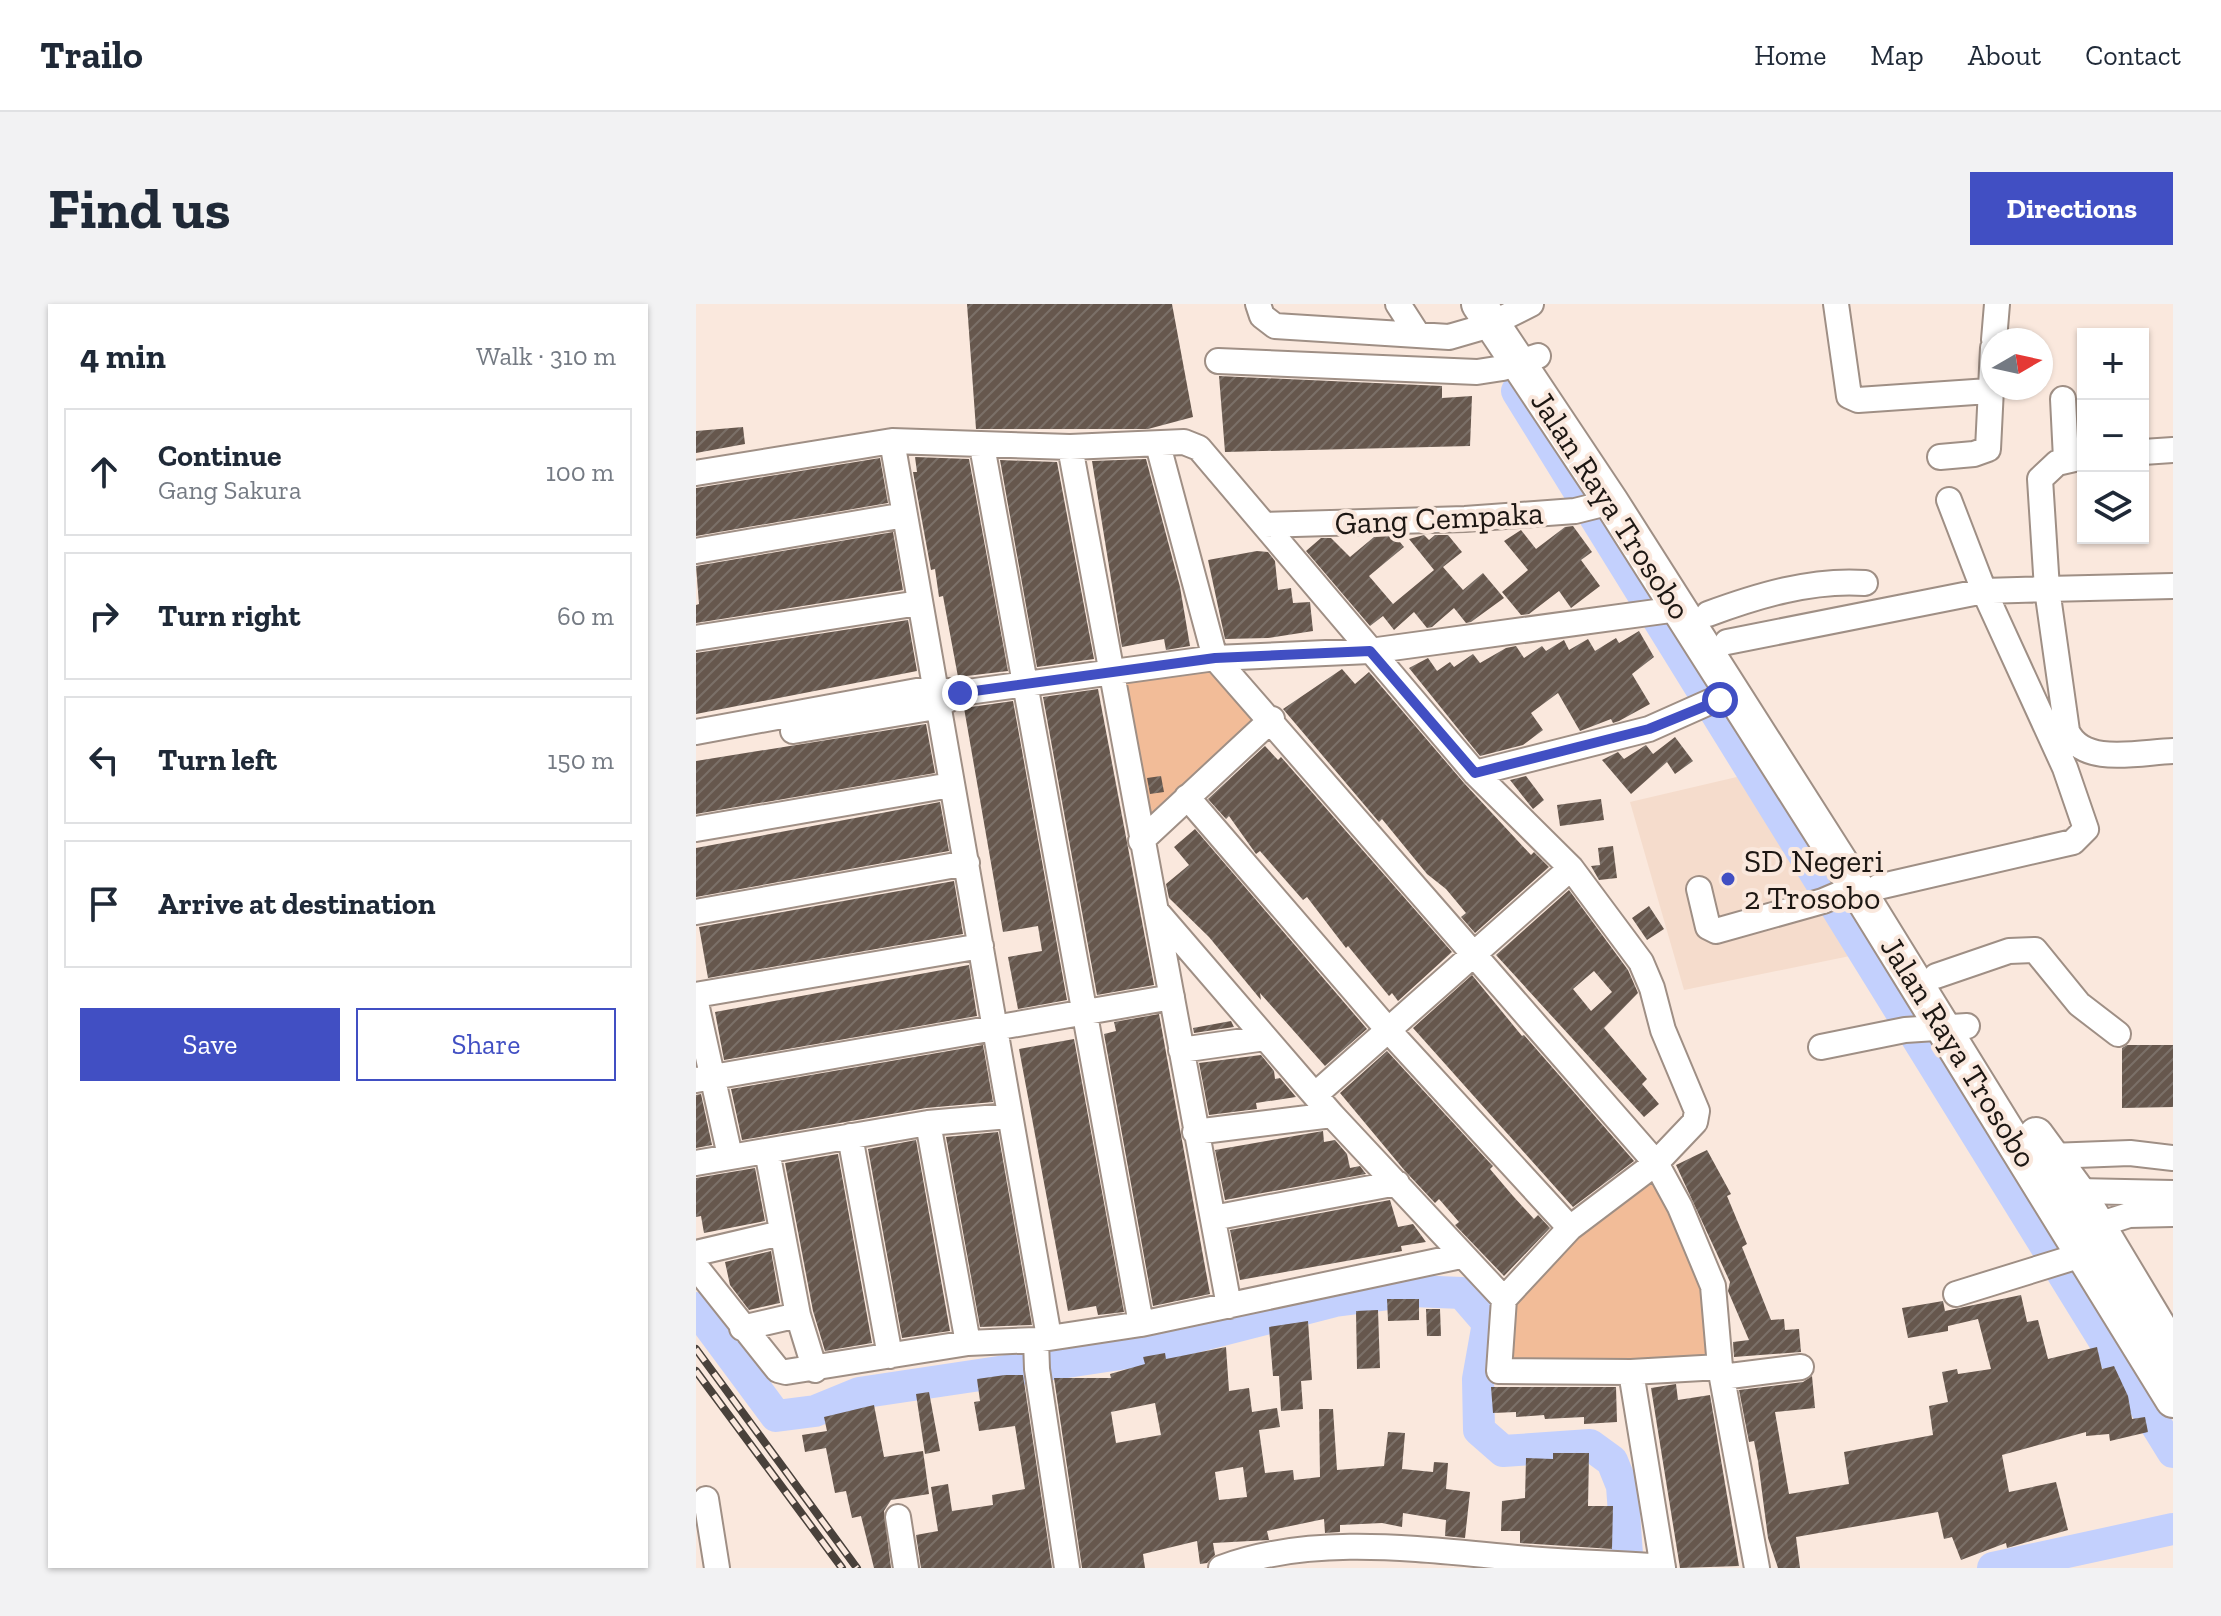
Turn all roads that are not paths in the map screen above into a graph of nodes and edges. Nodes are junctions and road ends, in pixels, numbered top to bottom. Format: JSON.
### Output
{"nodes":[{"id":1,"x":1258,"y":304,"type":"edge"},
{"id":2,"x":1398,"y":304,"type":"edge"},
{"id":3,"x":1836,"y":304,"type":"edge"},
{"id":4,"x":1997,"y":304,"type":"edge"},
{"id":5,"x":1498,"y":313,"type":"edge"},
{"id":6,"x":1995,"y":328,"type":"edge"},
{"id":7,"x":1418,"y":335,"type":"junction"},
{"id":8,"x":1218,"y":361,"type":"dead end"},
{"id":9,"x":1512,"y":365,"type":"junction"},
{"id":10,"x":1981,"y":392,"type":"edge"},
{"id":11,"x":2063,"y":399,"type":"dead end"},
{"id":12,"x":1989,"y":400,"type":"edge"},
{"id":13,"x":892,"y":441,"type":"junction"},
{"id":14,"x":1158,"y":445,"type":"junction"},
{"id":15,"x":982,"y":446,"type":"junction"},
{"id":16,"x":1070,"y":447,"type":"junction"},
{"id":17,"x":2173,"y":450,"type":"edge"},
{"id":18,"x":2149,"y":452,"type":"edge"},
{"id":19,"x":1940,"y":457,"type":"dead end"},
{"id":20,"x":2074,"y":458,"type":"edge"},
{"id":21,"x":696,"y":473,"type":"edge"},
{"id":22,"x":1949,"y":500,"type":"dead end"},
{"id":23,"x":1608,"y":503,"type":"junction"},
{"id":24,"x":905,"y":515,"type":"junction"},
{"id":25,"x":1265,"y":525,"type":"junction"},
{"id":26,"x":696,"y":551,"type":"edge"},
{"id":27,"x":1865,"y":583,"type":"dead end"},
{"id":28,"x":2173,"y":586,"type":"edge"},
{"id":29,"x":2047,"y":589,"type":"junction"},
{"id":30,"x":1984,"y":591,"type":"junction"},
{"id":31,"x":919,"y":603,"type":"junction"},
{"id":32,"x":1685,"y":618,"type":"junction"},
{"id":33,"x":696,"y":638,"type":"edge"},
{"id":34,"x":1370,"y":651,"type":"junction"},
{"id":35,"x":1215,"y":658,"type":"junction"},
{"id":36,"x":1112,"y":674,"type":"junction"},
{"id":37,"x":1023,"y":686,"type":"junction"},
{"id":38,"x":935,"y":697,"type":"junction"},
{"id":39,"x":1718,"y":700,"type":"junction"},
{"id":40,"x":1272,"y":719,"type":"junction"},
{"id":41,"x":801,"y":721,"type":"junction"},
{"id":42,"x":696,"y":732,"type":"edge"},
{"id":43,"x":696,"y":746,"type":"edge"},
{"id":44,"x":2173,"y":751,"type":"edge"},
{"id":45,"x":1475,"y":773,"type":"junction"},
{"id":46,"x":951,"y":785,"type":"junction"},
{"id":47,"x":1187,"y":797,"type":"junction"},
{"id":48,"x":696,"y":829,"type":"edge"},
{"id":49,"x":1141,"y":841,"type":"junction"},
{"id":50,"x":967,"y":863,"type":"junction"},
{"id":51,"x":1571,"y":868,"type":"junction"},
{"id":52,"x":1699,"y":889,"type":"dead end"},
{"id":53,"x":1850,"y":892,"type":"junction"},
{"id":54,"x":1155,"y":910,"type":"junction"},
{"id":55,"x":696,"y":912,"type":"edge"},
{"id":56,"x":981,"y":946,"type":"junction"},
{"id":57,"x":1474,"y":956,"type":"junction"},
{"id":58,"x":1936,"y":976,"type":"junction"},
{"id":59,"x":696,"y":995,"type":"edge"},
{"id":60,"x":1172,"y":997,"type":"junction"},
{"id":61,"x":696,"y":1003,"type":"edge"},
{"id":62,"x":1087,"y":1014,"type":"junction"},
{"id":63,"x":1936,"y":1027,"type":"junction"},
{"id":64,"x":993,"y":1031,"type":"junction"},
{"id":65,"x":1389,"y":1031,"type":"junction"},
{"id":66,"x":2118,"y":1034,"type":"dead end"},
{"id":67,"x":1265,"y":1038,"type":"junction"},
{"id":68,"x":1821,"y":1047,"type":"dead end"},
{"id":69,"x":1181,"y":1050,"type":"junction"},
{"id":70,"x":704,"y":1079,"type":"edge"},
{"id":71,"x":1316,"y":1094,"type":"junction"},
{"id":72,"x":1332,"y":1115,"type":"junction"},
{"id":73,"x":1009,"y":1116,"type":"junction"},
{"id":74,"x":928,"y":1123,"type":"junction"},
{"id":75,"x":1195,"y":1132,"type":"junction"},
{"id":76,"x":850,"y":1136,"type":"junction"},
{"id":77,"x":767,"y":1151,"type":"junction"},
{"id":78,"x":730,"y":1156,"type":"junction"},
{"id":79,"x":2050,"y":1156,"type":"junction"},
{"id":80,"x":2173,"y":1158,"type":"edge"},
{"id":81,"x":696,"y":1163,"type":"edge"},
{"id":82,"x":1656,"y":1163,"type":"junction"},
{"id":83,"x":1397,"y":1183,"type":"junction"},
{"id":84,"x":2077,"y":1191,"type":"junction"},
{"id":85,"x":2173,"y":1193,"type":"edge"},
{"id":86,"x":2173,"y":1214,"type":"edge"},
{"id":87,"x":1213,"y":1218,"type":"junction"},
{"id":88,"x":1570,"y":1228,"type":"junction"},
{"id":89,"x":781,"y":1233,"type":"junction"},
{"id":90,"x":2077,"y":1249,"type":"junction"},
{"id":91,"x":696,"y":1253,"type":"edge"},
{"id":92,"x":1461,"y":1256,"type":"junction"},
{"id":93,"x":696,"y":1267,"type":"edge"},
{"id":94,"x":1956,"y":1294,"type":"dead end"},
{"id":95,"x":1504,"y":1299,"type":"junction"},
{"id":96,"x":1229,"y":1306,"type":"junction"},
{"id":97,"x":798,"y":1315,"type":"junction"},
{"id":98,"x":1141,"y":1324,"type":"junction"},
{"id":99,"x":742,"y":1328,"type":"junction"},
{"id":100,"x":968,"y":1343,"type":"junction"},
{"id":101,"x":1040,"y":1350,"type":"junction"},
{"id":102,"x":2173,"y":1351,"type":"edge"},
{"id":103,"x":890,"y":1356,"type":"junction"},
{"id":104,"x":1801,"y":1367,"type":"dead end"},
{"id":105,"x":815,"y":1370,"type":"junction"},
{"id":106,"x":1631,"y":1372,"type":"junction"},
{"id":107,"x":1721,"y":1372,"type":"junction"},
{"id":108,"x":2173,"y":1400,"type":"edge"},
{"id":109,"x":706,"y":1499,"type":"dead end"},
{"id":110,"x":898,"y":1517,"type":"dead end"},
{"id":111,"x":1314,"y":1559,"type":"edge"},
{"id":112,"x":1488,"y":1562,"type":"edge"},
{"id":113,"x":1234,"y":1566,"type":"edge"},
{"id":114,"x":1660,"y":1567,"type":"edge"},
{"id":115,"x":717,"y":1568,"type":"edge"},
{"id":116,"x":906,"y":1568,"type":"edge"},
{"id":117,"x":1067,"y":1568,"type":"edge"},
{"id":118,"x":1757,"y":1568,"type":"edge"}],
"edges":[{"from":1,"to":7,"type":"street"},
{"from":2,"to":7,"type":"street"},
{"from":3,"to":10,"type":"street"},
{"from":4,"to":6,"type":"street"},
{"from":5,"to":7,"type":"street"},
{"from":5,"to":9,"type":"highway","name":"Jalan Raya Trosobo"},
{"from":8,"to":9,"type":"street"},
{"from":9,"to":23,"type":"highway","name":"Jalan Raya Trosobo"},
{"from":9,"to":32,"type":"highway","name":"Jalan Raya Trosobo"},
{"from":11,"to":20,"type":"street"},
{"from":12,"to":19,"type":"street"},
{"from":13,"to":15,"type":"street"},
{"from":13,"to":21,"type":"street"},
{"from":13,"to":24,"type":"street"},
{"from":14,"to":16,"type":"street"},
{"from":14,"to":25,"type":"street"},
{"from":14,"to":35,"type":"street"},
{"from":15,"to":16,"type":"street"},
{"from":15,"to":37,"type":"street"},
{"from":16,"to":36,"type":"street"},
{"from":17,"to":18,"type":"street"},
{"from":20,"to":29,"type":"street"},
{"from":22,"to":30,"type":"street"},
{"from":23,"to":25,"type":"street","name":"Gang Cempaka"},
{"from":23,"to":32,"type":"highway","name":"Jalan Raya Trosobo"},
{"from":24,"to":26,"type":"street"},
{"from":24,"to":31,"type":"street"},
{"from":25,"to":34,"type":"street"},
{"from":27,"to":32,"type":"street"},
{"from":28,"to":29,"type":"street"},
{"from":29,"to":30,"type":"street"},
{"from":29,"to":44,"type":"street"},
{"from":30,"to":32,"type":"street"},
{"from":30,"to":53,"type":"street"},
{"from":31,"to":33,"type":"street"},
{"from":31,"to":38,"type":"street"},
{"from":32,"to":34,"type":"street"},
{"from":32,"to":39,"type":"highway","name":"Jalan Raya Trosobo"},
{"from":32,"to":53,"type":"highway","name":"Jalan Raya Trosobo"},
{"from":34,"to":35,"type":"street"},
{"from":34,"to":45,"type":"street"},
{"from":35,"to":36,"type":"street"},
{"from":35,"to":40,"type":"street"},
{"from":36,"to":37,"type":"street"},
{"from":36,"to":49,"type":"street"},
{"from":37,"to":38,"type":"street"},
{"from":37,"to":62,"type":"street"},
{"from":38,"to":41,"type":"street"},
{"from":38,"to":46,"type":"street"},
{"from":39,"to":45,"type":"street"},
{"from":39,"to":53,"type":"highway","name":"Jalan Raya Trosobo"},
{"from":40,"to":47,"type":"street"},
{"from":40,"to":57,"type":"street"},
{"from":41,"to":42,"type":"street"},
{"from":41,"to":43,"type":"street"},
{"from":45,"to":51,"type":"street"},
{"from":46,"to":48,"type":"street"},
{"from":46,"to":50,"type":"street"},
{"from":47,"to":49,"type":"street"},
{"from":47,"to":65,"type":"street"},
{"from":49,"to":54,"type":"street"},
{"from":50,"to":55,"type":"street"},
{"from":50,"to":56,"type":"street"},
{"from":51,"to":57,"type":"street"},
{"from":51,"to":82,"type":"street"},
{"from":52,"to":53,"type":"street"},
{"from":53,"to":58,"type":"highway","name":"Jalan Raya Trosobo"},
{"from":53,"to":63,"type":"highway","name":"Jalan Raya Trosobo"},
{"from":54,"to":60,"type":"street"},
{"from":54,"to":67,"type":"street"},
{"from":56,"to":59,"type":"street"},
{"from":56,"to":64,"type":"street"},
{"from":57,"to":65,"type":"street"},
{"from":57,"to":82,"type":"street"},
{"from":58,"to":63,"type":"highway","name":"Jalan Raya Trosobo"},
{"from":58,"to":66,"type":"street"},
{"from":60,"to":62,"type":"street"},
{"from":60,"to":69,"type":"street"},
{"from":61,"to":70,"type":"street"},
{"from":62,"to":64,"type":"street"},
{"from":62,"to":98,"type":"street"},
{"from":63,"to":68,"type":"street"},
{"from":63,"to":79,"type":"highway","name":"Jalan Raya Trosobo"},
{"from":63,"to":90,"type":"highway","name":"Jalan Raya Trosobo"},
{"from":64,"to":70,"type":"street"},
{"from":64,"to":73,"type":"street"},
{"from":65,"to":71,"type":"street"},
{"from":65,"to":88,"type":"street"},
{"from":67,"to":69,"type":"street"},
{"from":67,"to":71,"type":"street"},
{"from":69,"to":75,"type":"street"},
{"from":70,"to":78,"type":"street"},
{"from":71,"to":72,"type":"street"},
{"from":72,"to":75,"type":"street"},
{"from":72,"to":83,"type":"street"},
{"from":73,"to":74,"type":"street"},
{"from":73,"to":101,"type":"street"},
{"from":74,"to":76,"type":"street"},
{"from":74,"to":100,"type":"street"},
{"from":75,"to":87,"type":"street"},
{"from":76,"to":77,"type":"street"},
{"from":76,"to":103,"type":"street"},
{"from":77,"to":78,"type":"street"},
{"from":77,"to":89,"type":"street"},
{"from":78,"to":81,"type":"street"},
{"from":79,"to":80,"type":"street"},
{"from":79,"to":84,"type":"highway","name":"Jalan Raya Trosobo"},
{"from":82,"to":88,"type":"street"},
{"from":82,"to":107,"type":"street"},
{"from":83,"to":87,"type":"street"},
{"from":83,"to":92,"type":"street"},
{"from":84,"to":85,"type":"street"},
{"from":84,"to":90,"type":"highway","name":"Jalan Raya Trosobo"},
{"from":86,"to":90,"type":"street"},
{"from":87,"to":96,"type":"street"},
{"from":88,"to":95,"type":"street"},
{"from":89,"to":91,"type":"street"},
{"from":89,"to":97,"type":"street"},
{"from":90,"to":94,"type":"street"},
{"from":90,"to":102,"type":"highway","name":"Jalan Raya Trosobo"},
{"from":90,"to":108,"type":"highway","name":"Jalan Raya Trosobo"},
{"from":92,"to":95,"type":"street"},
{"from":92,"to":96,"type":"street"},
{"from":93,"to":99,"type":"street"},
{"from":95,"to":106,"type":"street"},
{"from":96,"to":98,"type":"street"},
{"from":97,"to":99,"type":"street"},
{"from":97,"to":105,"type":"street"},
{"from":98,"to":101,"type":"street"},
{"from":99,"to":105,"type":"street"},
{"from":100,"to":101,"type":"street"},
{"from":100,"to":103,"type":"street"},
{"from":101,"to":117,"type":"street"},
{"from":103,"to":105,"type":"street"},
{"from":104,"to":107,"type":"street"},
{"from":106,"to":107,"type":"street"},
{"from":106,"to":114,"type":"street"},
{"from":107,"to":118,"type":"street"},
{"from":109,"to":115,"type":"street"},
{"from":110,"to":116,"type":"street"},
{"from":111,"to":112,"type":"street"},
{"from":111,"to":113,"type":"street"},
{"from":112,"to":114,"type":"street"}]}
